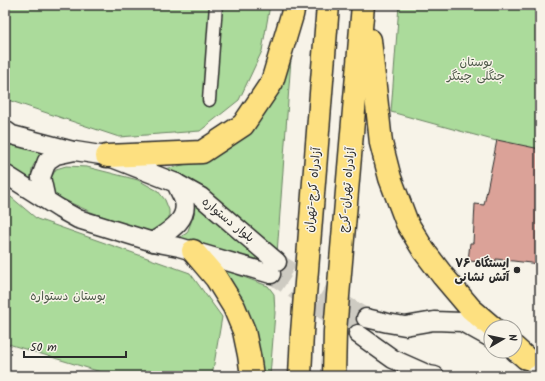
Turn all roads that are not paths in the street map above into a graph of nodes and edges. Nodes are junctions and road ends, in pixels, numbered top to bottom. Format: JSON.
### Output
{"nodes":[{"id":1,"x":216,"y":5,"type":"edge"},
{"id":2,"x":294,"y":5,"type":"edge"},
{"id":3,"x":328,"y":5,"type":"edge"},
{"id":4,"x":363,"y":5,"type":"edge"},
{"id":5,"x":371,"y":5,"type":"edge"},
{"id":6,"x":209,"y":100,"type":"dead end"},
{"id":7,"x":5,"y":130,"type":"edge"},
{"id":8,"x":75,"y":151,"type":"junction"},
{"id":9,"x":107,"y":156,"type":"junction"},
{"id":10,"x":5,"y":174,"type":"edge"},
{"id":11,"x":176,"y":183,"type":"junction"},
{"id":12,"x":46,"y":200,"type":"junction"},
{"id":13,"x":153,"y":242,"type":"junction"},
{"id":14,"x":192,"y":251,"type":"junction"},
{"id":15,"x":366,"y":318,"type":"tunnel mouth"},
{"id":16,"x":483,"y":319,"type":"edge"},
{"id":17,"x":358,"y":334,"type":"tunnel mouth"},
{"id":18,"x":483,"y":334,"type":"edge"},
{"id":19,"x":252,"y":376,"type":"edge"},
{"id":20,"x":300,"y":376,"type":"edge"},
{"id":21,"x":334,"y":376,"type":"edge"},
{"id":22,"x":435,"y":376,"type":"edge"}],
"edges":[{"from":1,"to":6,"type":"street"},
{"from":2,"to":9,"type":"highway"},
{"from":3,"to":20,"type":"highway","name":"آزادراه کرج-تهران"},
{"from":4,"to":21,"type":"highway","name":"آزادراه تهران-کرج"},
{"from":5,"to":16,"type":"highway"},
{"from":7,"to":8,"type":"main road"},
{"from":8,"to":9,"type":"main road","name":"بلوار دستواره"},
{"from":8,"to":12,"type":"main road"},
{"from":9,"to":11,"type":"main road","name":"بلوار دستواره"},
{"from":10,"to":12,"type":"main road"},
{"from":11,"to":13,"type":"main road"},
{"from":11,"to":14,"type":"main road","name":"بلوار دستواره"},
{"from":12,"to":13,"type":"main road","name":"بلوار دستواره"},
{"from":13,"to":14,"type":"main road","name":"بلوار دستواره"},
{"from":14,"to":19,"type":"highway"},
{"from":15,"to":18,"type":"main road"},
{"from":17,"to":22,"type":"main road"}]}
